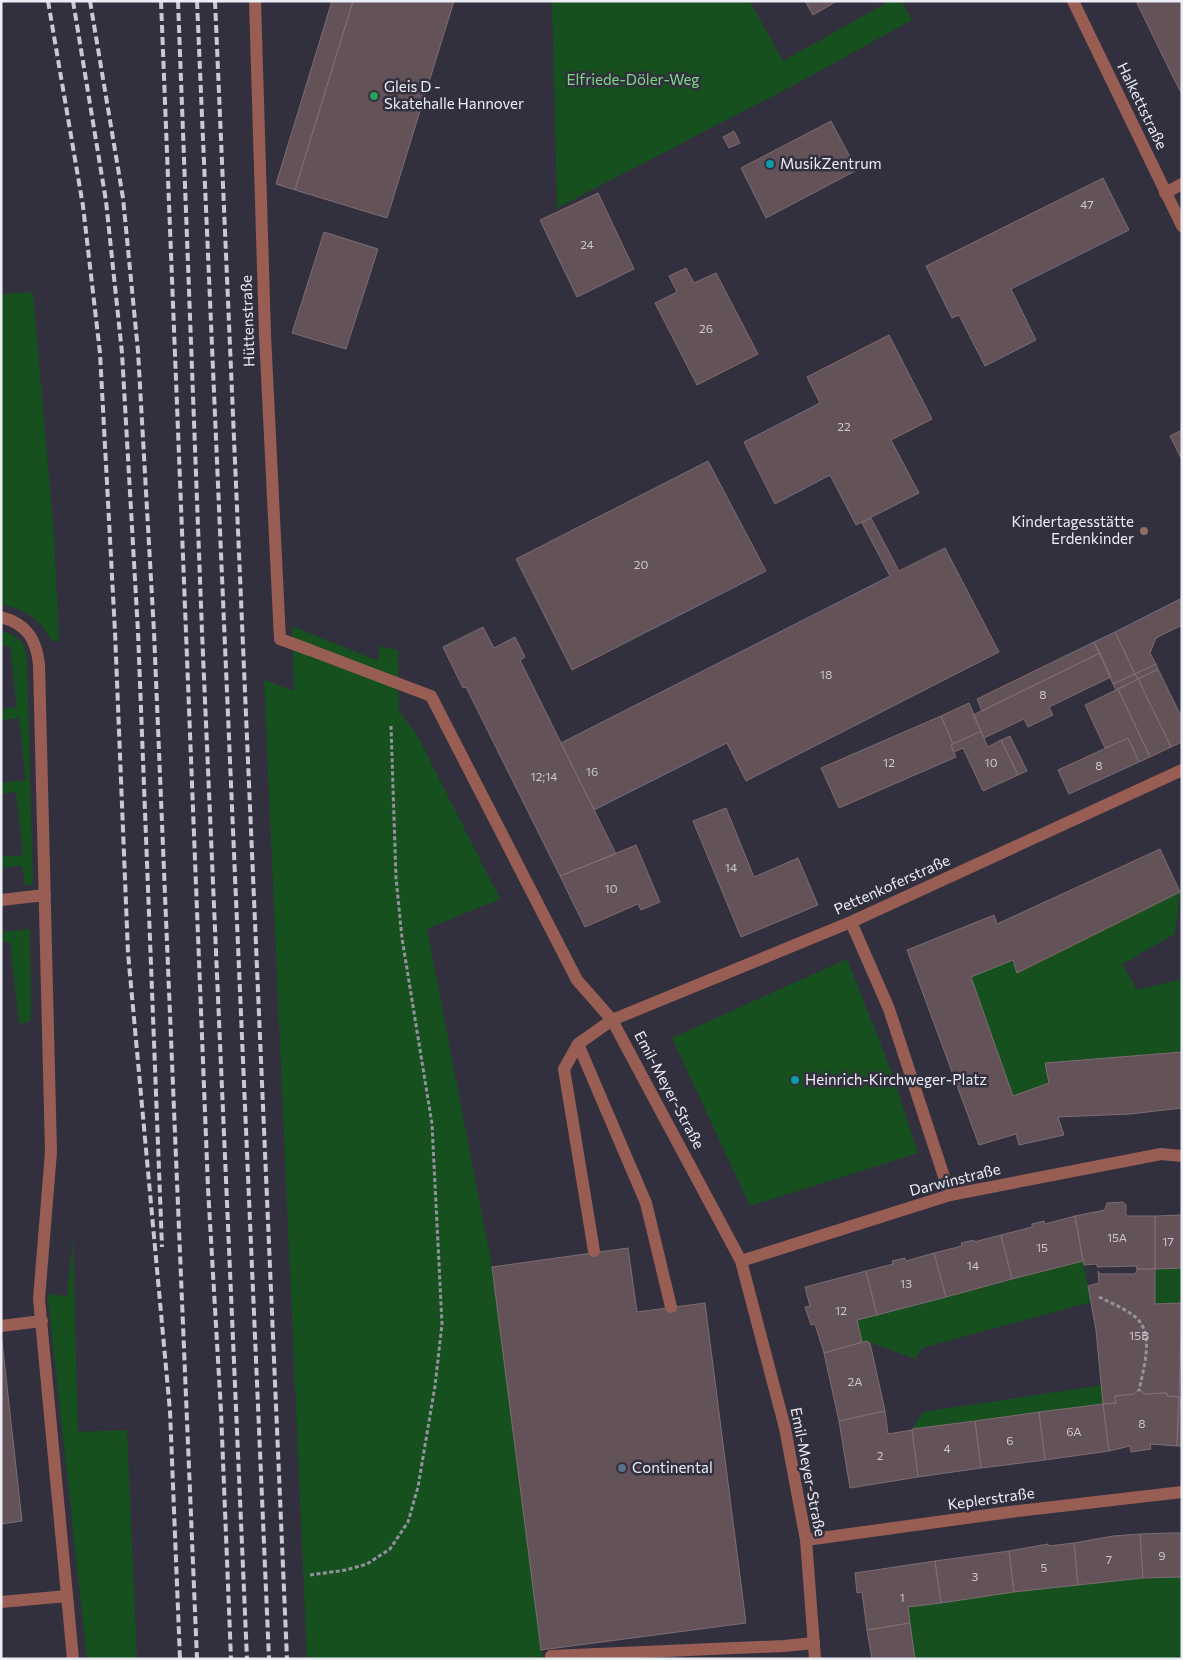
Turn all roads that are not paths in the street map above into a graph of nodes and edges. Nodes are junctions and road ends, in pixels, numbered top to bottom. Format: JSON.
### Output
{"nodes":[{"id":1,"x":255,"y":1,"type":"edge"},
{"id":2,"x":1073,"y":1,"type":"edge"},
{"id":3,"x":1182,"y":184,"type":"edge"},
{"id":4,"x":1165,"y":192,"type":"junction"},
{"id":5,"x":1182,"y":226,"type":"edge"},
{"id":6,"x":1,"y":617,"type":"edge"},
{"id":7,"x":280,"y":639,"type":"joint"},
{"id":8,"x":1182,"y":770,"type":"edge"},
{"id":9,"x":45,"y":895,"type":"junction"},
{"id":10,"x":1,"y":900,"type":"edge"},
{"id":11,"x":852,"y":922,"type":"junction"},
{"id":12,"x":612,"y":1020,"type":"junction"},
{"id":13,"x":578,"y":1044,"type":"junction"},
{"id":14,"x":1182,"y":1156,"type":"edge"},
{"id":15,"x":950,"y":1195,"type":"junction"},
{"id":16,"x":594,"y":1251,"type":"dead end"},
{"id":17,"x":741,"y":1261,"type":"junction"},
{"id":18,"x":670,"y":1307,"type":"dead end"},
{"id":19,"x":42,"y":1321,"type":"junction"},
{"id":20,"x":1,"y":1326,"type":"edge"},
{"id":21,"x":1182,"y":1492,"type":"edge"},
{"id":22,"x":806,"y":1540,"type":"junction"},
{"id":23,"x":67,"y":1596,"type":"junction"},
{"id":24,"x":1,"y":1602,"type":"edge"},
{"id":25,"x":814,"y":1643,"type":"junction"},
{"id":26,"x":551,"y":1656,"type":"dead end"},
{"id":27,"x":73,"y":1659,"type":"edge"},
{"id":28,"x":815,"y":1659,"type":"edge"}],
"edges":[{"from":1,"to":7,"type":"street","name":"Hüttenstraße"},
{"from":2,"to":4,"type":"street","name":"Halkettstraße"},
{"from":3,"to":4,"type":"street"},
{"from":4,"to":5,"type":"street","name":"Halkettstraße"},
{"from":6,"to":9,"type":"street"},
{"from":7,"to":12,"type":"street","name":"Emil-Meyer-Straße"},
{"from":8,"to":11,"type":"street","name":"Pettenkoferstraße"},
{"from":9,"to":10,"type":"street"},
{"from":9,"to":19,"type":"street"},
{"from":11,"to":12,"type":"street","name":"Pettenkoferstraße"},
{"from":11,"to":15,"type":"street"},
{"from":12,"to":13,"type":"street","name":"Pettenkoferstraße"},
{"from":12,"to":17,"type":"street","name":"Emil-Meyer-Straße"},
{"from":13,"to":16,"type":"street"},
{"from":13,"to":18,"type":"street"},
{"from":14,"to":15,"type":"street","name":"Darwinstraße"},
{"from":15,"to":17,"type":"street","name":"Darwinstraße"},
{"from":17,"to":22,"type":"street","name":"Emil-Meyer-Straße"},
{"from":19,"to":20,"type":"street"},
{"from":19,"to":23,"type":"street"},
{"from":21,"to":22,"type":"street","name":"Keplerstraße"},
{"from":22,"to":25,"type":"street","name":"Emil-Meyer-Straße"},
{"from":23,"to":24,"type":"street"},
{"from":23,"to":27,"type":"street"},
{"from":25,"to":26,"type":"street"},
{"from":25,"to":28,"type":"street","name":"Emil-Meyer-Straße"}]}
